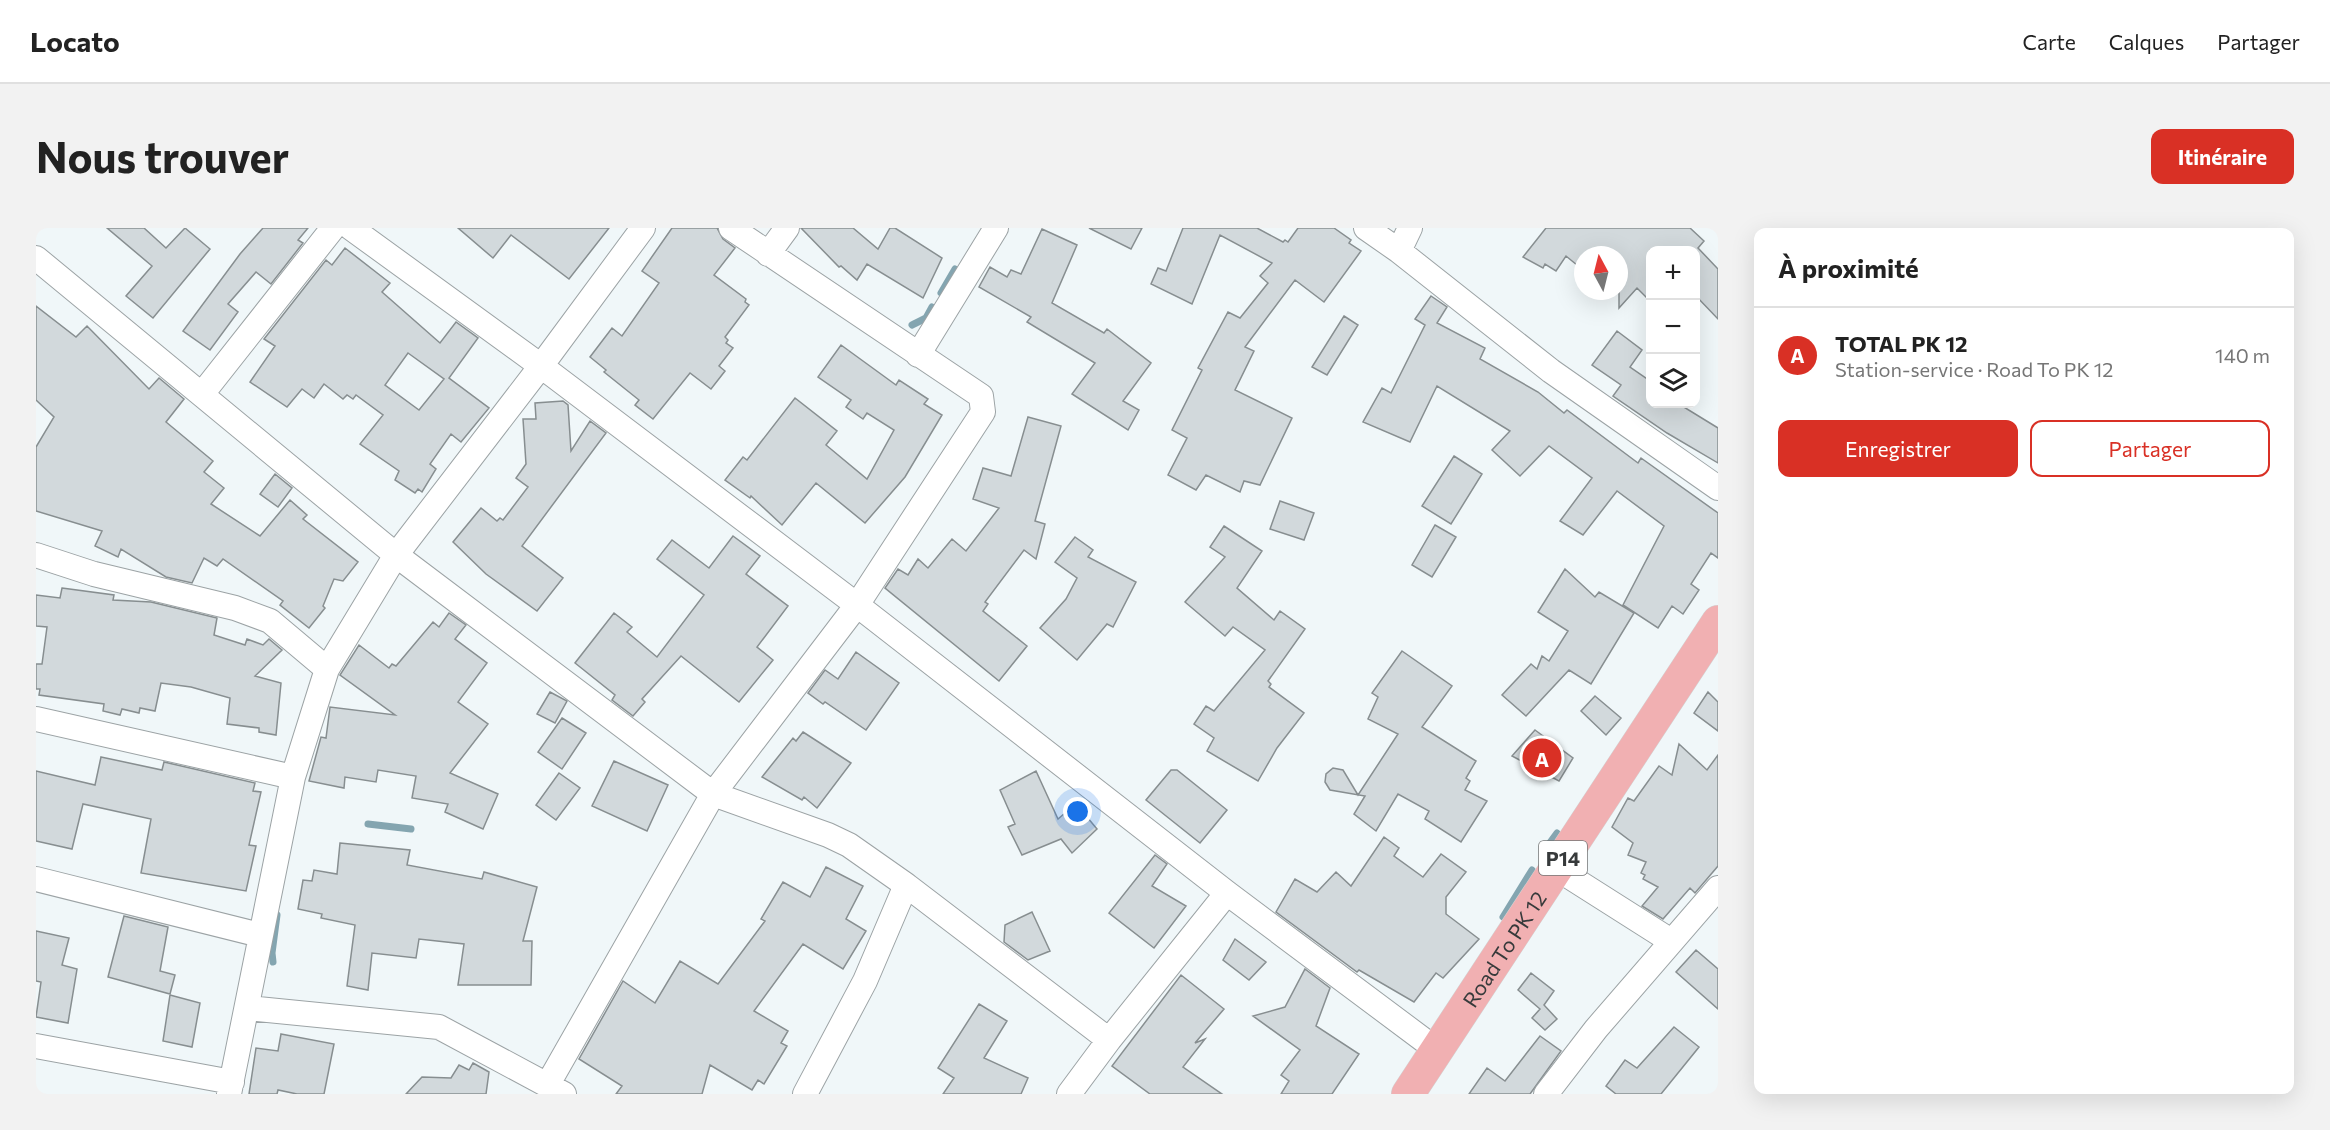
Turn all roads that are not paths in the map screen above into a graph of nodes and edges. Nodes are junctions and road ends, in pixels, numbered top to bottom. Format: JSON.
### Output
{"nodes":[{"id":1,"x":333,"y":228,"type":"edge"},
{"id":2,"x":351,"y":228,"type":"edge"},
{"id":3,"x":643,"y":228,"type":"edge"},
{"id":4,"x":731,"y":228,"type":"edge"},
{"id":5,"x":787,"y":228,"type":"edge"},
{"id":6,"x":996,"y":228,"type":"edge"},
{"id":7,"x":1366,"y":228,"type":"edge"},
{"id":8,"x":1410,"y":228,"type":"edge"},
{"id":9,"x":1398,"y":251,"type":"junction"},
{"id":10,"x":768,"y":254,"type":"junction"},
{"id":11,"x":36,"y":258,"type":"edge"},
{"id":12,"x":918,"y":355,"type":"junction"},
{"id":13,"x":541,"y":366,"type":"junction"},
{"id":14,"x":202,"y":394,"type":"junction"},
{"id":15,"x":1718,"y":488,"type":"edge"},
{"id":16,"x":36,"y":555,"type":"edge"},
{"id":17,"x":396,"y":555,"type":"junction"},
{"id":18,"x":858,"y":605,"type":"junction"},
{"id":19,"x":1718,"y":622,"type":"edge"},
{"id":20,"x":327,"y":669,"type":"junction"},
{"id":21,"x":36,"y":719,"type":"edge"},
{"id":22,"x":293,"y":777,"type":"junction"},
{"id":23,"x":713,"y":794,"type":"junction"},
{"id":24,"x":1556,"y":868,"type":"junction"},
{"id":25,"x":36,"y":879,"type":"edge"},
{"id":26,"x":906,"y":885,"type":"junction"},
{"id":27,"x":1718,"y":888,"type":"edge"},
{"id":28,"x":1227,"y":893,"type":"junction"},
{"id":29,"x":260,"y":935,"type":"junction"},
{"id":30,"x":1671,"y":941,"type":"junction"},
{"id":31,"x":248,"y":1008,"type":"junction"},
{"id":32,"x":1109,"y":1040,"type":"junction"},
{"id":33,"x":36,"y":1046,"type":"edge"},
{"id":34,"x":1437,"y":1050,"type":"junction"},
{"id":35,"x":230,"y":1088,"type":"edge"},
{"id":36,"x":556,"y":1089,"type":"edge"},
{"id":37,"x":805,"y":1094,"type":"edge"},
{"id":38,"x":1069,"y":1094,"type":"edge"},
{"id":39,"x":1408,"y":1094,"type":"edge"},
{"id":40,"x":1546,"y":1094,"type":"edge"}],
"edges":[{"from":1,"to":14,"type":"street"},
{"from":2,"to":13,"type":"street"},
{"from":3,"to":13,"type":"street"},
{"from":4,"to":10,"type":"street"},
{"from":5,"to":10,"type":"street"},
{"from":6,"to":12,"type":"street"},
{"from":7,"to":9,"type":"street"},
{"from":8,"to":9,"type":"street"},
{"from":9,"to":15,"type":"street"},
{"from":10,"to":12,"type":"street"},
{"from":11,"to":14,"type":"street"},
{"from":12,"to":18,"type":"street"},
{"from":13,"to":17,"type":"street"},
{"from":13,"to":18,"type":"street"},
{"from":14,"to":17,"type":"street"},
{"from":16,"to":20,"type":"street"},
{"from":17,"to":20,"type":"street"},
{"from":17,"to":23,"type":"street"},
{"from":18,"to":23,"type":"street"},
{"from":18,"to":28,"type":"street"},
{"from":19,"to":24,"type":"main road","name":"Road To PK 12","number":"P14"},
{"from":20,"to":22,"type":"street"},
{"from":21,"to":22,"type":"street"},
{"from":22,"to":29,"type":"street"},
{"from":23,"to":26,"type":"street"},
{"from":23,"to":36,"type":"street"},
{"from":24,"to":30,"type":"street"},
{"from":24,"to":34,"type":"main road","name":"Road To PK 12","number":"P14"},
{"from":25,"to":29,"type":"street"},
{"from":26,"to":32,"type":"street"},
{"from":26,"to":37,"type":"street"},
{"from":27,"to":30,"type":"street"},
{"from":28,"to":32,"type":"street"},
{"from":28,"to":34,"type":"street"},
{"from":29,"to":31,"type":"street"},
{"from":30,"to":40,"type":"street"},
{"from":31,"to":35,"type":"street"},
{"from":31,"to":36,"type":"street"},
{"from":32,"to":38,"type":"street"},
{"from":33,"to":35,"type":"street"},
{"from":34,"to":39,"type":"main road","name":"Road To PK 12","number":"P14"}]}
